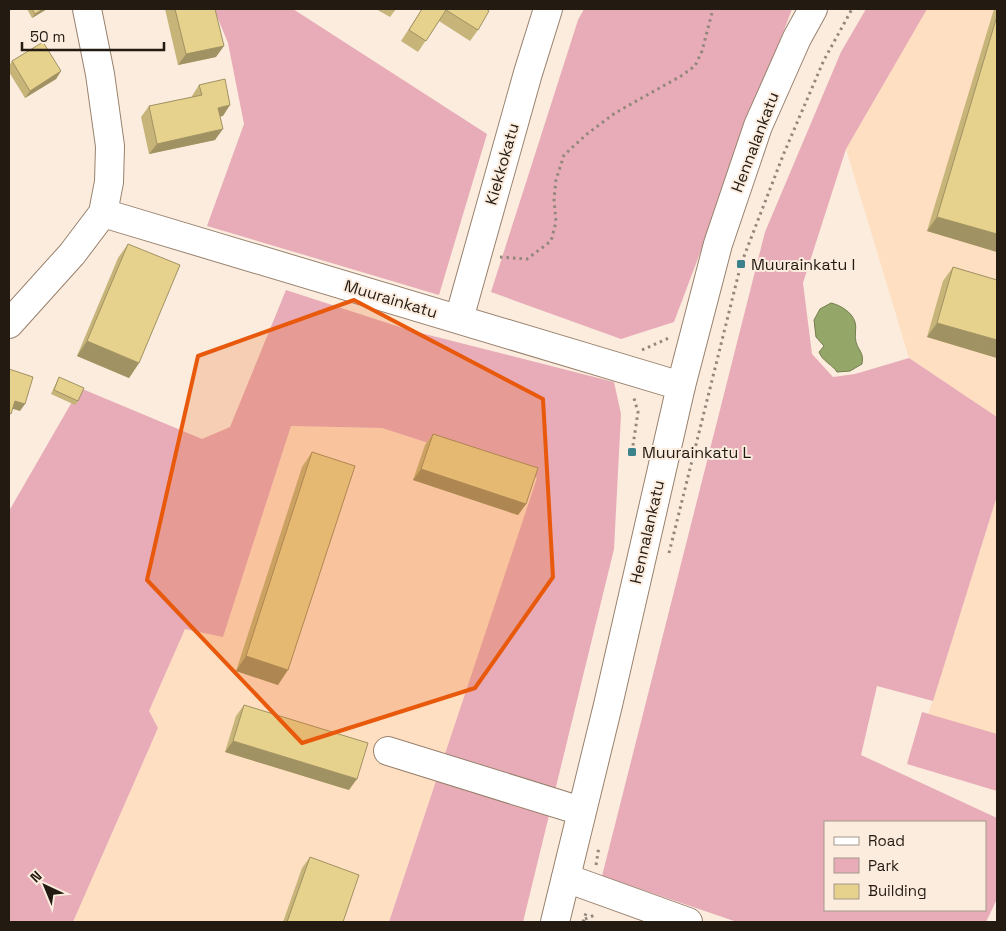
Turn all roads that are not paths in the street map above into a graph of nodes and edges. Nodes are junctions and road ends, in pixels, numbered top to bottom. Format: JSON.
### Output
{"nodes":[{"id":1,"x":87,"y":9,"type":"edge"},
{"id":2,"x":548,"y":9,"type":"edge"},
{"id":3,"x":813,"y":9,"type":"edge"},
{"id":4,"x":102,"y":213,"type":"junction"},
{"id":5,"x":459,"y":319,"type":"junction"},
{"id":6,"x":9,"y":324,"type":"edge"},
{"id":7,"x":680,"y":386,"type":"junction"},
{"id":8,"x":388,"y":751,"type":"dead end"},
{"id":9,"x":581,"y":811,"type":"junction"},
{"id":10,"x":566,"y":878,"type":"junction"},
{"id":11,"x":555,"y":922,"type":"edge"},
{"id":12,"x":688,"y":922,"type":"edge"}],
"edges":[{"from":1,"to":4,"type":"street"},
{"from":2,"to":5,"type":"street","name":"Kiekkokatu"},
{"from":3,"to":7,"type":"street","name":"Hennalankatu"},
{"from":4,"to":5,"type":"street","name":"Muurainkatu"},
{"from":4,"to":6,"type":"street"},
{"from":5,"to":7,"type":"street","name":"Muurainkatu"},
{"from":7,"to":9,"type":"street","name":"Hennalankatu"},
{"from":8,"to":9,"type":"street"},
{"from":9,"to":10,"type":"street","name":"Hennalankatu"},
{"from":10,"to":11,"type":"street","name":"Hennalankatu"},
{"from":10,"to":12,"type":"street"}]}
